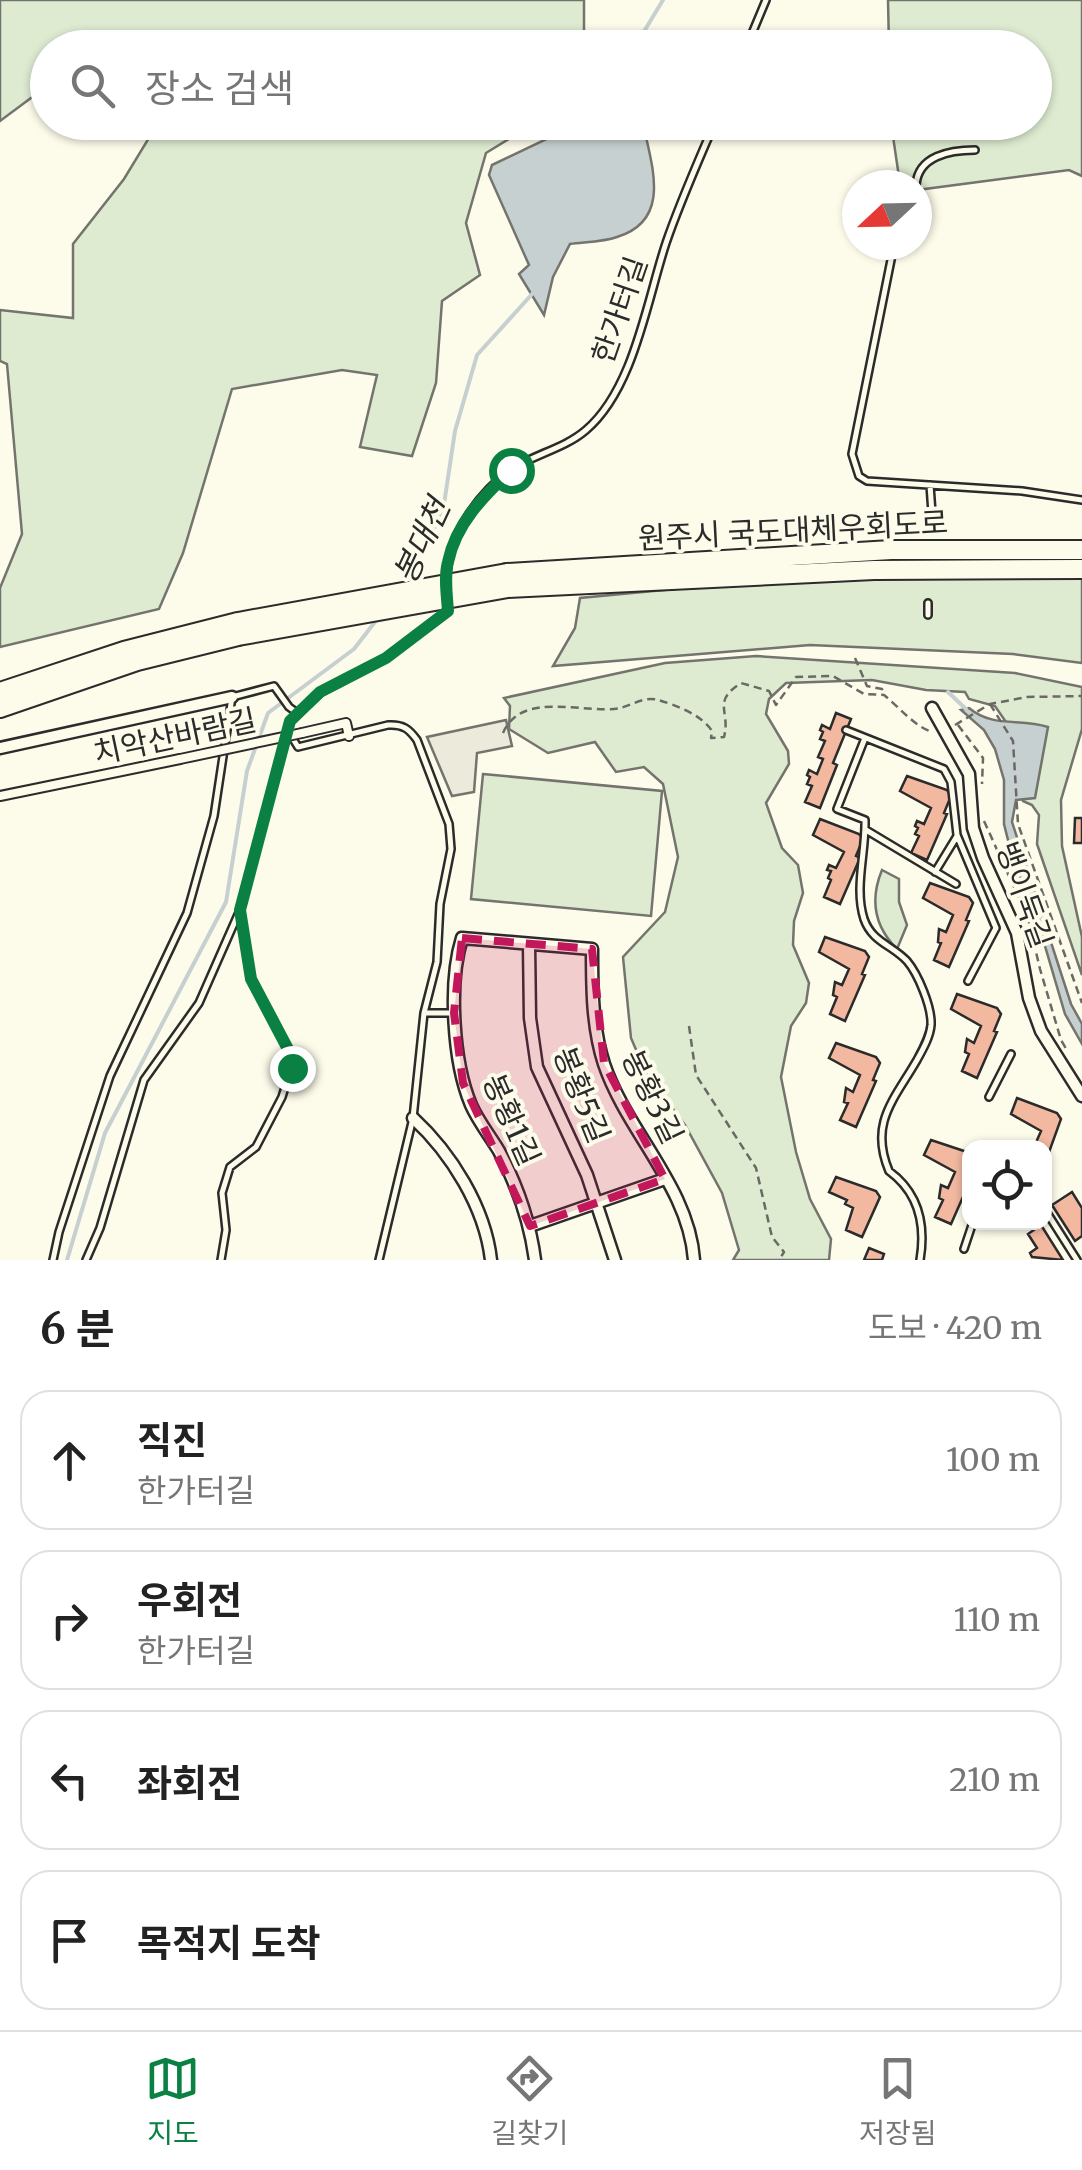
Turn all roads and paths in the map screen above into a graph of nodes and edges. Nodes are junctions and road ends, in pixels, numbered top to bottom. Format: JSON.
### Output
{"nodes":[{"id":1,"x":766,"y":0,"type":"edge"},
{"id":2,"x":754,"y":30,"type":"edge"},
{"id":3,"x":708,"y":140,"type":"edge"},
{"id":4,"x":975,"y":150,"type":"dead end"},
{"id":5,"x":918,"y":170,"type":"edge"},
{"id":6,"x":891,"y":260,"type":"edge"},
{"id":7,"x":930,"y":484,"type":"junction"},
{"id":8,"x":1082,"y":500,"type":"edge"},
{"id":9,"x":932,"y":513,"type":"dead end"},
{"id":10,"x":1082,"y":550,"type":"edge"},
{"id":11,"x":1082,"y":569,"type":"edge"},
{"id":12,"x":508,"y":581,"type":"junction"},
{"id":13,"x":928,"y":602,"type":"dead end"},
{"id":14,"x":928,"y":615,"type":"dead end"},
{"id":15,"x":238,"y":629,"type":"junction"},
{"id":16,"x":855,"y":658,"type":"dead end"},
{"id":17,"x":0,"y":692,"type":"edge"},
{"id":18,"x":884,"y":694,"type":"junction"},
{"id":19,"x":1082,"y":696,"type":"edge"},
{"id":20,"x":232,"y":697,"type":"junction"},
{"id":21,"x":990,"y":704,"type":"junction"},
{"id":22,"x":0,"y":708,"type":"edge"},
{"id":23,"x":932,"y":708,"type":"dead end"},
{"id":24,"x":296,"y":712,"type":"junction"},
{"id":25,"x":964,"y":720,"type":"dead end"},
{"id":26,"x":957,"y":724,"type":"dead end"},
{"id":27,"x":288,"y":725,"type":"junction"},
{"id":28,"x":846,"y":730,"type":"dead end"},
{"id":29,"x":933,"y":732,"type":"dead end"},
{"id":30,"x":503,"y":734,"type":"dead end"},
{"id":31,"x":349,"y":736,"type":"junction"},
{"id":32,"x":866,"y":738,"type":"junction"},
{"id":33,"x":0,"y":748,"type":"edge"},
{"id":34,"x":981,"y":793,"type":"dead end"},
{"id":35,"x":0,"y":796,"type":"edge"},
{"id":36,"x":980,"y":810,"type":"dead end"},
{"id":37,"x":866,"y":830,"type":"junction"},
{"id":38,"x":957,"y":835,"type":"junction"},
{"id":39,"x":935,"y":872,"type":"junction"},
{"id":40,"x":956,"y":884,"type":"dead end"},
{"id":41,"x":240,"y":910,"type":"junction"},
{"id":42,"x":529,"y":944,"type":"junction"},
{"id":43,"x":968,"y":981,"type":"dead end"},
{"id":44,"x":1082,"y":1003,"type":"edge"},
{"id":45,"x":424,"y":1013,"type":"junction"},
{"id":46,"x":454,"y":1014,"type":"junction"},
{"id":47,"x":689,"y":1026,"type":"dead end"},
{"id":48,"x":1010,"y":1054,"type":"dead end"},
{"id":49,"x":1075,"y":1064,"type":"dead end"},
{"id":50,"x":1082,"y":1096,"type":"edge"},
{"id":51,"x":989,"y":1097,"type":"dead end"},
{"id":52,"x":412,"y":1118,"type":"junction"},
{"id":53,"x":666,"y":1178,"type":"junction"},
{"id":54,"x":597,"y":1204,"type":"junction"},
{"id":55,"x":1052,"y":1221,"type":"edge"},
{"id":56,"x":530,"y":1226,"type":"junction"},
{"id":57,"x":970,"y":1230,"type":"edge"},
{"id":58,"x":964,"y":1249,"type":"dead end"},
{"id":59,"x":54,"y":1260,"type":"edge"},
{"id":60,"x":86,"y":1260,"type":"edge"},
{"id":61,"x":221,"y":1260,"type":"edge"},
{"id":62,"x":379,"y":1260,"type":"edge"},
{"id":63,"x":491,"y":1260,"type":"edge"},
{"id":64,"x":535,"y":1260,"type":"edge"},
{"id":65,"x":616,"y":1260,"type":"edge"},
{"id":66,"x":694,"y":1260,"type":"edge"},
{"id":67,"x":779,"y":1260,"type":"edge"},
{"id":68,"x":920,"y":1260,"type":"edge"},
{"id":69,"x":1077,"y":1260,"type":"edge"}],
"edges":[{"from":1,"to":2,"type":"lane"},
{"from":3,"to":24,"type":"lane","name":"한가터길"},
{"from":4,"to":5,"type":"lane"},
{"from":6,"to":7,"type":"lane"},
{"from":7,"to":8,"type":"lane"},
{"from":7,"to":9,"type":"lane"},
{"from":10,"to":12,"type":"highway","name":"원주시 국도대체우회도로"},
{"from":11,"to":12,"type":"highway","name":"원주시 국도대체우회도로"},
{"from":12,"to":15,"type":"highway","bridge":true},
{"from":13,"to":14,"type":"lane"},
{"from":15,"to":17,"type":"highway"},
{"from":15,"to":22,"type":"highway"},
{"from":16,"to":18,"type":"path"},
{"from":18,"to":29,"type":"path"},
{"from":18,"to":30,"type":"path"},
{"from":19,"to":21,"type":"path"},
{"from":20,"to":24,"type":"lane"},
{"from":20,"to":33,"type":"street"},
{"from":20,"to":59,"type":"lane"},
{"from":21,"to":25,"type":"path"},
{"from":21,"to":44,"type":"path"},
{"from":23,"to":50,"type":"street","name":"뱅이둑길"},
{"from":24,"to":27,"type":"lane","name":"한가터길"},
{"from":26,"to":34,"type":"path"},
{"from":27,"to":31,"type":"lane"},
{"from":27,"to":41,"type":"lane","name":"한가터길"},
{"from":28,"to":32,"type":"lane"},
{"from":31,"to":35,"type":"street","name":"치악산바람길","bridge":true},
{"from":31,"to":45,"type":"lane"},
{"from":32,"to":37,"type":"lane"},
{"from":32,"to":38,"type":"lane"},
{"from":36,"to":49,"type":"path"},
{"from":37,"to":39,"type":"lane"},
{"from":37,"to":68,"type":"lane"},
{"from":38,"to":39,"type":"lane"},
{"from":38,"to":43,"type":"lane"},
{"from":39,"to":40,"type":"lane"},
{"from":41,"to":60,"type":"lane"},
{"from":41,"to":61,"type":"lane"},
{"from":42,"to":46,"type":"street","name":"봉황1길"},
{"from":42,"to":53,"type":"street","name":"봉황3길"},
{"from":42,"to":54,"type":"street","name":"봉황5길"},
{"from":45,"to":46,"type":"lane"},
{"from":45,"to":52,"type":"lane"},
{"from":46,"to":56,"type":"street","name":"봉황1길"},
{"from":47,"to":67,"type":"path"},
{"from":48,"to":51,"type":"lane"},
{"from":52,"to":62,"type":"lane"},
{"from":52,"to":63,"type":"street"},
{"from":53,"to":54,"type":"street"},
{"from":53,"to":66,"type":"street","name":"봉황3길"},
{"from":54,"to":56,"type":"street"},
{"from":54,"to":65,"type":"street","name":"봉황5길"},
{"from":55,"to":69,"type":"lane"},
{"from":56,"to":64,"type":"street","name":"봉황1길"},
{"from":57,"to":58,"type":"lane"}]}
